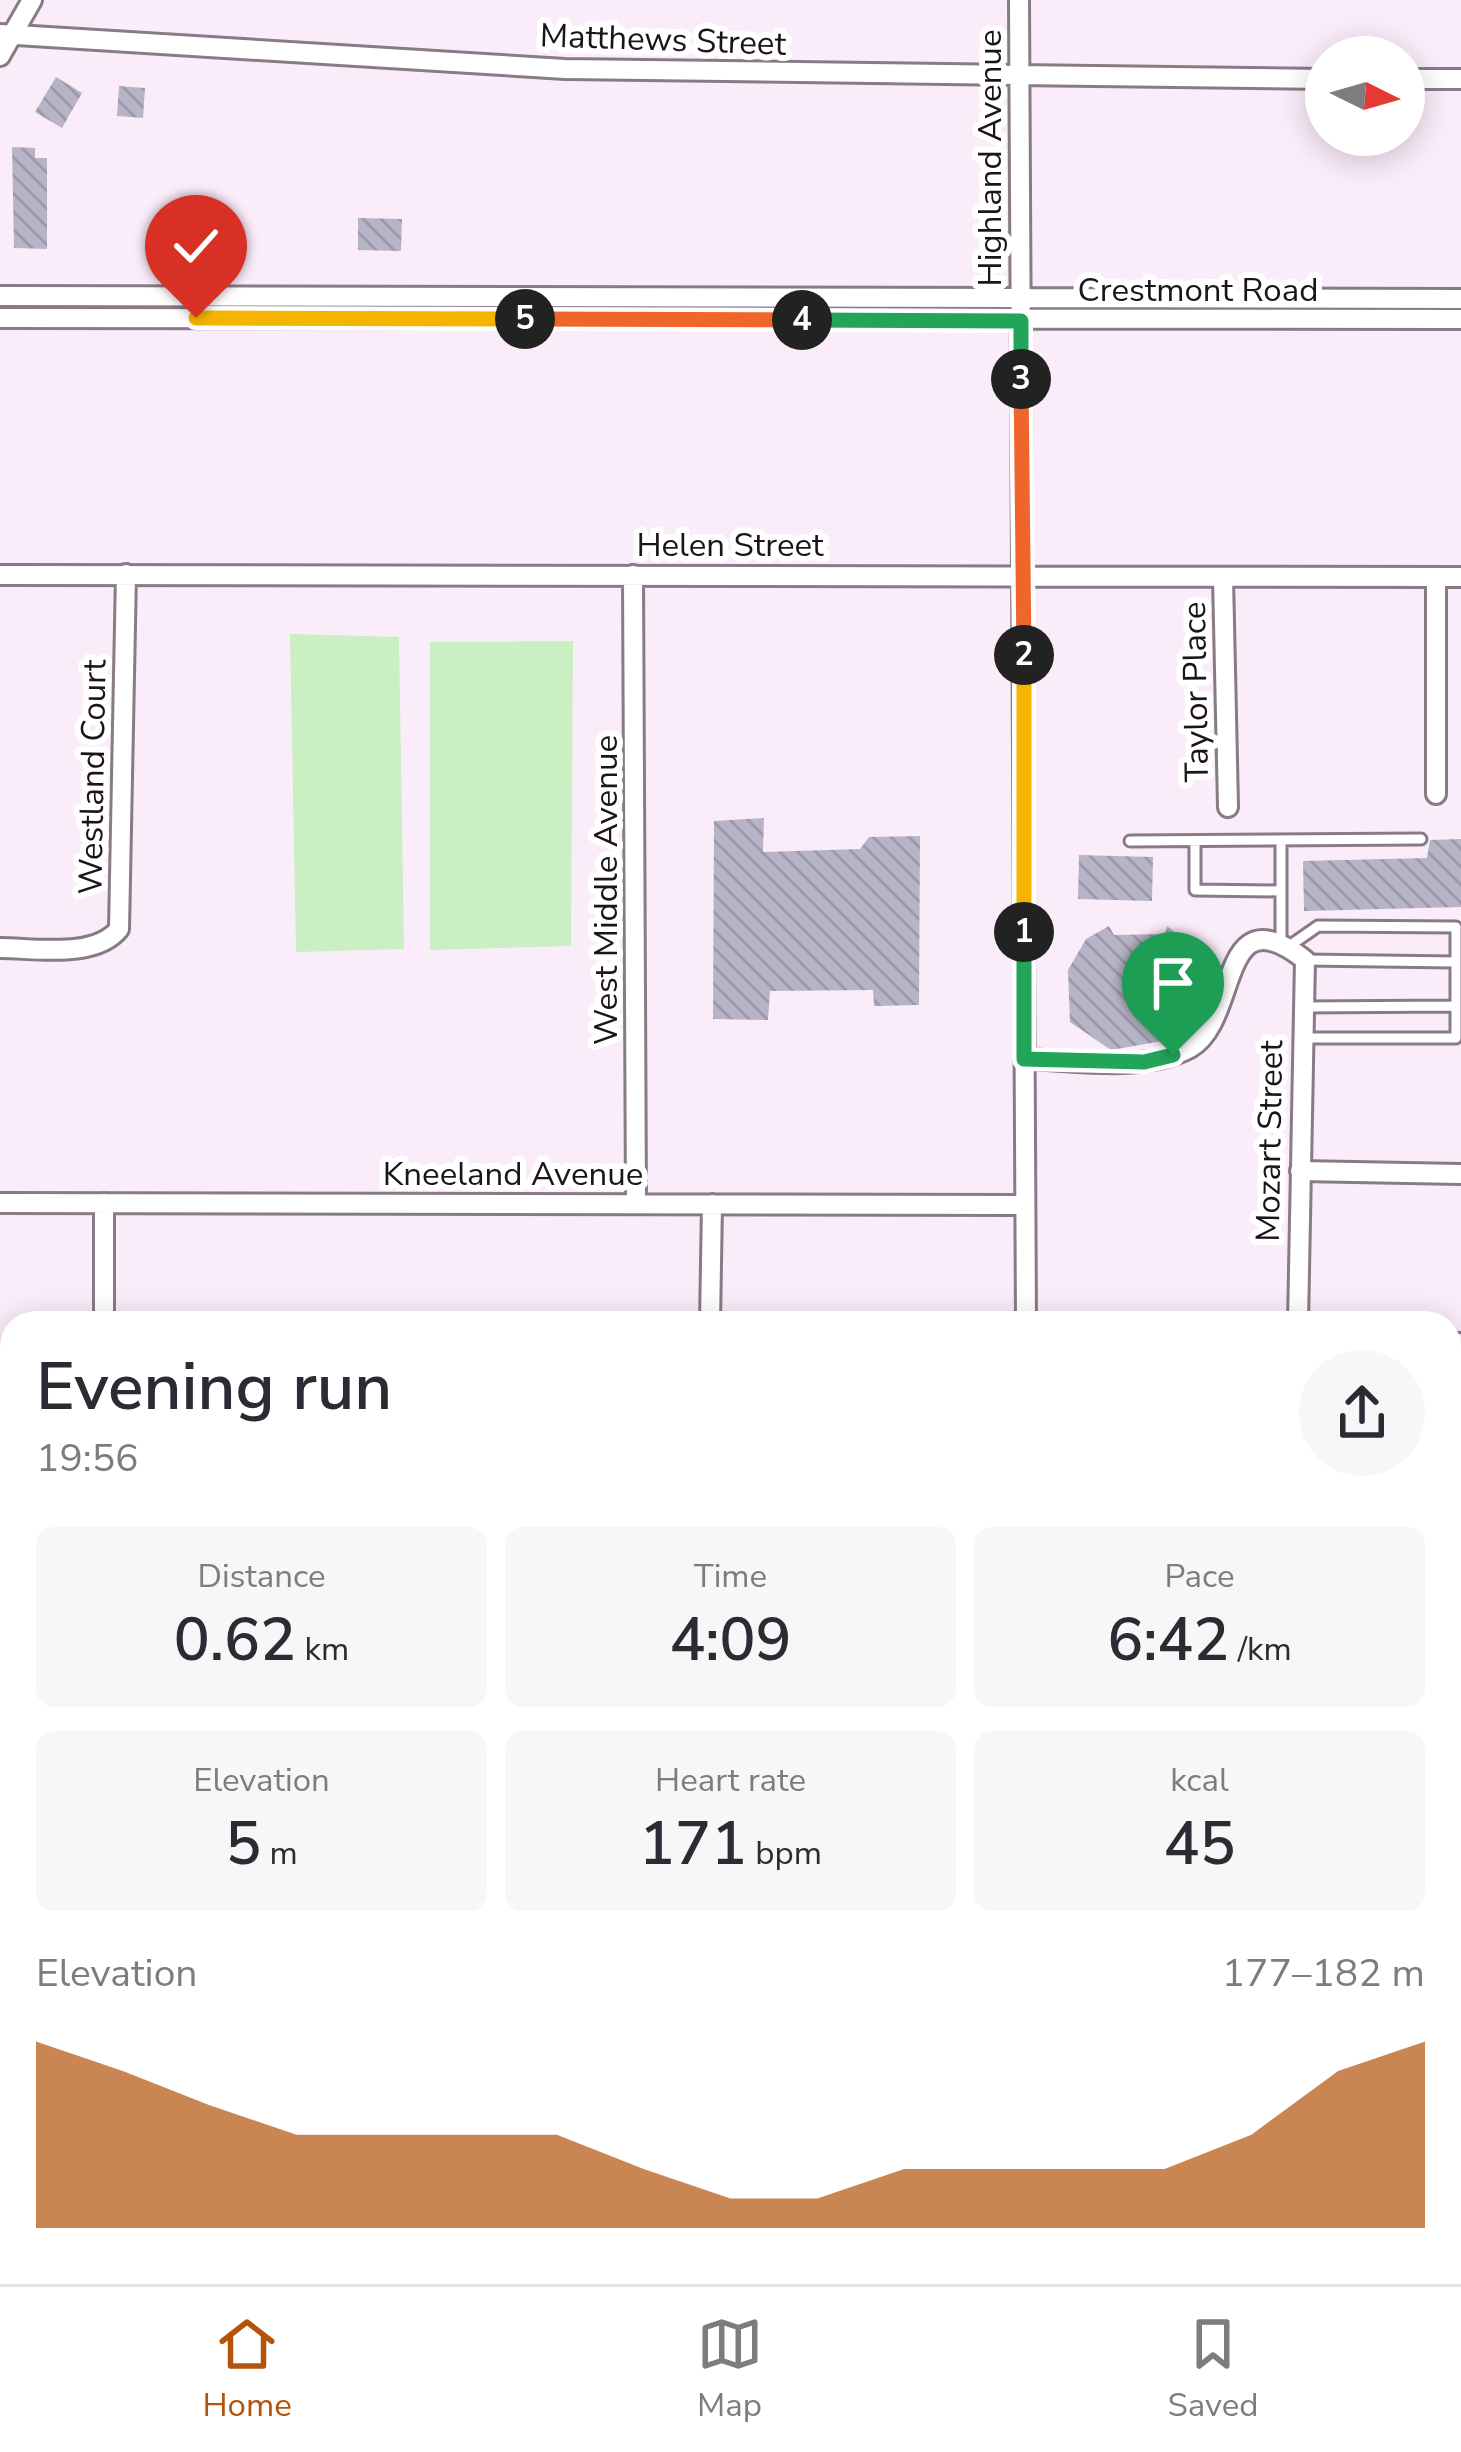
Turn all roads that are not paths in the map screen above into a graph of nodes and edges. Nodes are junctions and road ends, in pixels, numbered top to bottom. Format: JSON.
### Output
{"nodes":[{"id":1,"x":32,"y":0,"type":"edge"},
{"id":2,"x":1019,"y":0,"type":"edge"},
{"id":3,"x":6,"y":34,"type":"edge"},
{"id":4,"x":0,"y":56,"type":"edge"},
{"id":5,"x":1019,"y":77,"type":"junction"},
{"id":6,"x":1305,"y":79,"type":"edge"},
{"id":7,"x":1425,"y":79,"type":"edge"},
{"id":8,"x":1461,"y":79,"type":"edge"},
{"id":9,"x":0,"y":296,"type":"edge"},
{"id":10,"x":449,"y":296,"type":"junction"},
{"id":11,"x":723,"y":297,"type":"junction"},
{"id":12,"x":1021,"y":297,"type":"junction"},
{"id":13,"x":1461,"y":299,"type":"edge"},
{"id":14,"x":0,"y":318,"type":"edge"},
{"id":15,"x":448,"y":319,"type":"junction"},
{"id":16,"x":1461,"y":319,"type":"edge"},
{"id":17,"x":724,"y":320,"type":"junction"},
{"id":18,"x":1021,"y":321,"type":"junction"},
{"id":19,"x":126,"y":574,"type":"junction"},
{"id":20,"x":0,"y":575,"type":"edge"},
{"id":21,"x":633,"y":575,"type":"junction"},
{"id":22,"x":1024,"y":575,"type":"junction"},
{"id":23,"x":1223,"y":577,"type":"junction"},
{"id":24,"x":1436,"y":577,"type":"junction"},
{"id":25,"x":1461,"y":578,"type":"edge"},
{"id":26,"x":1436,"y":794,"type":"dead end"},
{"id":27,"x":1228,"y":806,"type":"dead end"},
{"id":28,"x":1421,"y":839,"type":"dead end"},
{"id":29,"x":1130,"y":841,"type":"dead end"},
{"id":30,"x":1195,"y":842,"type":"junction"},
{"id":31,"x":1281,"y":843,"type":"junction"},
{"id":32,"x":1281,"y":891,"type":"junction"},
{"id":33,"x":1284,"y":944,"type":"junction"},
{"id":34,"x":0,"y":948,"type":"edge"},
{"id":35,"x":1305,"y":960,"type":"junction"},
{"id":36,"x":1454,"y":962,"type":"junction"},
{"id":37,"x":1455,"y":1006,"type":"junction"},
{"id":38,"x":1303,"y":1007,"type":"junction"},
{"id":39,"x":1301,"y":1038,"type":"junction"},
{"id":40,"x":1024,"y":1059,"type":"junction"},
{"id":41,"x":1300,"y":1171,"type":"junction"},
{"id":42,"x":1461,"y":1174,"type":"edge"},
{"id":43,"x":0,"y":1203,"type":"edge"},
{"id":44,"x":104,"y":1203,"type":"junction"},
{"id":45,"x":635,"y":1204,"type":"junction"},
{"id":46,"x":712,"y":1204,"type":"junction"},
{"id":47,"x":1025,"y":1205,"type":"junction"},
{"id":48,"x":104,"y":1311,"type":"edge"},
{"id":49,"x":710,"y":1311,"type":"edge"},
{"id":50,"x":1026,"y":1311,"type":"edge"},
{"id":51,"x":1298,"y":1311,"type":"edge"}],
"edges":[{"from":1,"to":3,"type":"street"},
{"from":2,"to":5,"type":"street","name":"Highland Avenue"},
{"from":3,"to":4,"type":"street"},
{"from":3,"to":5,"type":"street","name":"Matthews Street"},
{"from":5,"to":6,"type":"street","name":"Matthews Street"},
{"from":5,"to":12,"type":"street","name":"Highland Avenue"},
{"from":7,"to":8,"type":"street"},
{"from":9,"to":10,"type":"street","name":"Crestmont Road"},
{"from":10,"to":11,"type":"street","name":"Crestmont Road"},
{"from":10,"to":15,"type":"street"},
{"from":11,"to":12,"type":"street","name":"Crestmont Road"},
{"from":11,"to":17,"type":"street"},
{"from":12,"to":13,"type":"street","name":"Crestmont Road"},
{"from":12,"to":18,"type":"street","name":"Highland Avenue"},
{"from":14,"to":15,"type":"street","name":"Crestmont Road"},
{"from":15,"to":17,"type":"street","name":"Crestmont Road"},
{"from":16,"to":18,"type":"street","name":"Crestmont Road"},
{"from":17,"to":18,"type":"street","name":"Crestmont Road"},
{"from":18,"to":22,"type":"street","name":"Highland Avenue"},
{"from":19,"to":20,"type":"street","name":"Helen Street"},
{"from":19,"to":21,"type":"street","name":"Helen Street"},
{"from":19,"to":34,"type":"street","name":"Westland Court"},
{"from":21,"to":22,"type":"street","name":"Helen Street"},
{"from":21,"to":45,"type":"street","name":"West Middle Avenue"},
{"from":22,"to":23,"type":"street","name":"Helen Street"},
{"from":22,"to":40,"type":"street","name":"Highland Avenue"},
{"from":23,"to":24,"type":"street","name":"Helen Street"},
{"from":23,"to":27,"type":"street","name":"Taylor Place"},
{"from":24,"to":25,"type":"street","name":"Helen Street"},
{"from":24,"to":26,"type":"street"},
{"from":28,"to":31,"type":"lane"},
{"from":29,"to":30,"type":"lane"},
{"from":30,"to":31,"type":"lane"},
{"from":30,"to":32,"type":"lane"},
{"from":31,"to":32,"type":"lane"},
{"from":32,"to":33,"type":"lane"},
{"from":33,"to":35,"type":"street"},
{"from":33,"to":36,"type":"lane"},
{"from":33,"to":40,"type":"street"},
{"from":35,"to":36,"type":"lane"},
{"from":35,"to":38,"type":"street","name":"Mozart Street"},
{"from":36,"to":37,"type":"lane"},
{"from":37,"to":38,"type":"lane"},
{"from":37,"to":39,"type":"lane"},
{"from":38,"to":39,"type":"street","name":"Mozart Street"},
{"from":39,"to":41,"type":"street","name":"Mozart Street"},
{"from":40,"to":47,"type":"street","name":"Highland Avenue"},
{"from":41,"to":42,"type":"street"},
{"from":41,"to":51,"type":"street","name":"Mozart Street"},
{"from":43,"to":44,"type":"street","name":"Kneeland Avenue"},
{"from":44,"to":45,"type":"street","name":"Kneeland Avenue"},
{"from":44,"to":48,"type":"street"},
{"from":45,"to":46,"type":"street","name":"Kneeland Avenue"},
{"from":46,"to":47,"type":"street","name":"Kneeland Avenue"},
{"from":46,"to":49,"type":"street"},
{"from":47,"to":50,"type":"street","name":"Highland Avenue"}]}
